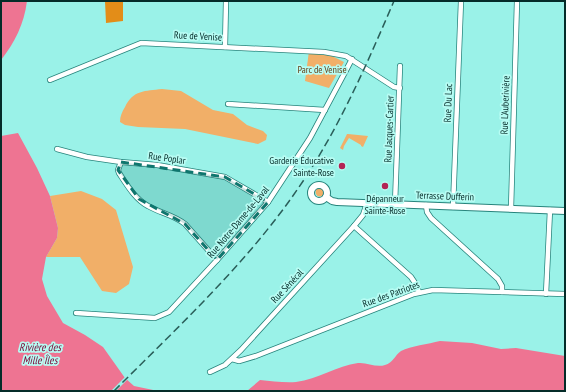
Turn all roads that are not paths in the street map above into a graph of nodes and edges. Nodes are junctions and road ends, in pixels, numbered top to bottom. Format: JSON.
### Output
{"nodes":[{"id":1,"x":226,"y":1,"type":"edge"},
{"id":2,"x":461,"y":1,"type":"edge"},
{"id":3,"x":517,"y":1,"type":"edge"},
{"id":4,"x":225,"y":47,"type":"junction"},
{"id":5,"x":352,"y":59,"type":"junction"},
{"id":6,"x":400,"y":66,"type":"dead end"},
{"id":7,"x":50,"y":80,"type":"dead end"},
{"id":8,"x":400,"y":88,"type":"junction"},
{"id":9,"x":228,"y":104,"type":"dead end"},
{"id":10,"x":325,"y":110,"type":"junction"},
{"id":11,"x":57,"y":149,"type":"dead end"},
{"id":12,"x":121,"y":162,"type":"junction"},
{"id":13,"x":326,"y":197,"type":"dead end"},
{"id":14,"x":268,"y":202,"type":"junction"},
{"id":15,"x":367,"y":203,"type":"junction"},
{"id":16,"x":395,"y":204,"type":"junction"},
{"id":17,"x":426,"y":206,"type":"junction"},
{"id":18,"x":453,"y":206,"type":"junction"},
{"id":19,"x":511,"y":209,"type":"junction"},
{"id":20,"x":550,"y":210,"type":"junction"},
{"id":21,"x":565,"y":211,"type":"edge"},
{"id":22,"x":354,"y":226,"type":"junction"},
{"id":23,"x":217,"y":260,"type":"junction"},
{"id":24,"x":419,"y":292,"type":"junction"},
{"id":25,"x":502,"y":292,"type":"junction"},
{"id":26,"x":546,"y":294,"type":"junction"},
{"id":27,"x":565,"y":294,"type":"edge"},
{"id":28,"x":76,"y":313,"type":"dead end"},
{"id":29,"x":232,"y":359,"type":"junction"},
{"id":30,"x":210,"y":372,"type":"dead end"}],
"edges":[{"from":1,"to":4,"type":"street"},
{"from":2,"to":18,"type":"street","name":"Rue Du Lac"},
{"from":3,"to":19,"type":"street","name":"Rue L'Auberivière"},
{"from":4,"to":5,"type":"street","name":"Rue de Venise"},
{"from":4,"to":7,"type":"street","name":"Rue de Venise"},
{"from":5,"to":8,"type":"street","name":"Rue Jacques-Cartier"},
{"from":5,"to":10,"type":"street","name":"Rue Notre-Dame-de-Laval"},
{"from":6,"to":8,"type":"street"},
{"from":8,"to":16,"type":"street","name":"Rue Jacques-Cartier"},
{"from":9,"to":10,"type":"street"},
{"from":10,"to":14,"type":"street","name":"Rue Notre-Dame-de-Laval"},
{"from":11,"to":12,"type":"street","name":"Rue Poplar"},
{"from":12,"to":14,"type":"street","name":"Rue Poplar"},
{"from":12,"to":23,"type":"street"},
{"from":13,"to":15,"type":"street","name":"Terrasse Dufferin"},
{"from":14,"to":23,"type":"street","name":"Rue Notre-Dame-de-Laval"},
{"from":15,"to":16,"type":"street","name":"Terrasse Dufferin"},
{"from":15,"to":22,"type":"street","name":"Rue Sénécal"},
{"from":16,"to":17,"type":"street","name":"Terrasse Dufferin"},
{"from":17,"to":18,"type":"street","name":"Terrasse Dufferin"},
{"from":17,"to":25,"type":"street"},
{"from":18,"to":19,"type":"street","name":"Terrasse Dufferin"},
{"from":19,"to":20,"type":"street","name":"Terrasse Dufferin"},
{"from":20,"to":21,"type":"street","name":"Terrasse Dufferin"},
{"from":20,"to":26,"type":"street"},
{"from":22,"to":24,"type":"street"},
{"from":22,"to":29,"type":"street","name":"Rue Sénécal"},
{"from":23,"to":28,"type":"street","name":"Rue Notre-Dame-de-Laval"},
{"from":24,"to":25,"type":"street","name":"Rue des Patriotes"},
{"from":24,"to":29,"type":"street","name":"Rue des Patriotes"},
{"from":25,"to":26,"type":"street","name":"Rue des Patriotes"},
{"from":26,"to":27,"type":"street","name":"Rue des Patriotes"},
{"from":29,"to":30,"type":"street","name":"Rue Sénécal"}]}
